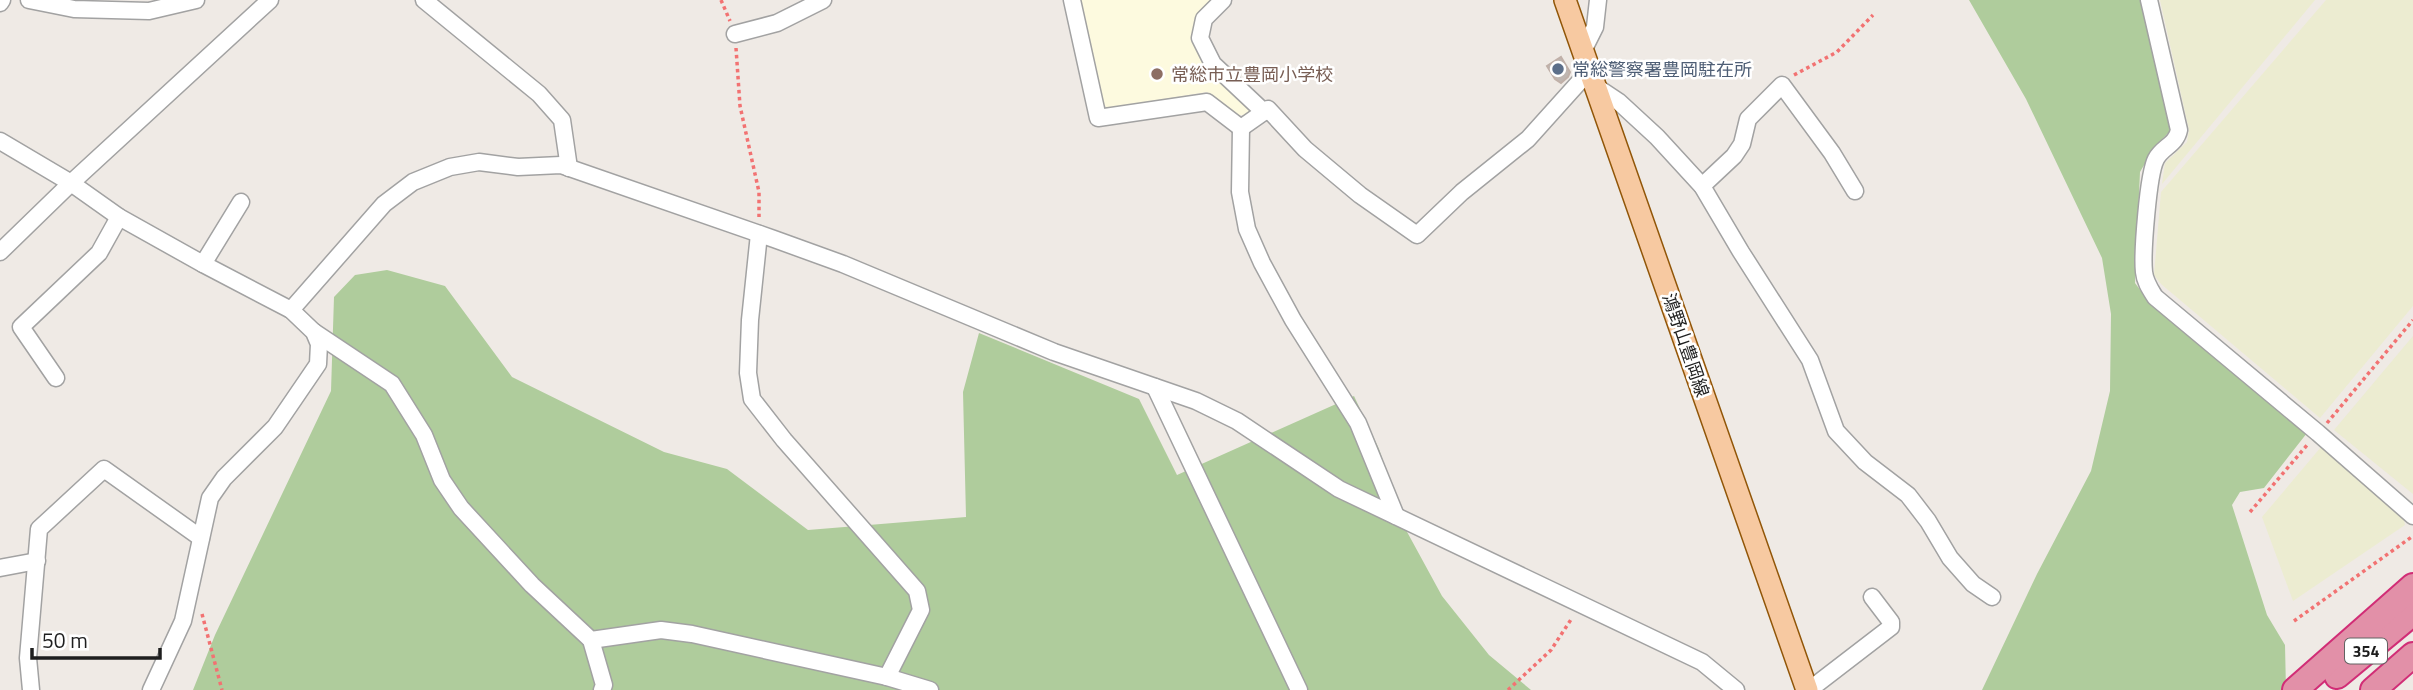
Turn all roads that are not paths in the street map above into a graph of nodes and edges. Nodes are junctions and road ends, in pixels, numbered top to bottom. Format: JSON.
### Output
{"nodes":[{"id":1,"x":29,"y":0,"type":"edge"},
{"id":2,"x":196,"y":0,"type":"edge"},
{"id":3,"x":270,"y":0,"type":"edge"},
{"id":4,"x":424,"y":0,"type":"edge"},
{"id":5,"x":823,"y":0,"type":"edge"},
{"id":6,"x":1223,"y":0,"type":"edge"},
{"id":7,"x":1565,"y":0,"type":"edge"},
{"id":8,"x":1598,"y":0,"type":"edge"},
{"id":9,"x":2149,"y":0,"type":"edge"},
{"id":10,"x":1076,"y":1,"type":"edge"},
{"id":11,"x":174,"y":2,"type":"edge"},
{"id":12,"x":735,"y":34,"type":"road end"},
{"id":13,"x":1589,"y":69,"type":"junction"},
{"id":14,"x":1264,"y":112,"type":"junction"},
{"id":15,"x":1241,"y":128,"type":"junction"},
{"id":16,"x":0,"y":141,"type":"edge"},
{"id":17,"x":569,"y":168,"type":"junction"},
{"id":18,"x":71,"y":183,"type":"junction"},
{"id":19,"x":1702,"y":186,"type":"junction"},
{"id":20,"x":1855,"y":191,"type":"dead end"},
{"id":21,"x":241,"y":202,"type":"dead end"},
{"id":22,"x":119,"y":217,"type":"junction"},
{"id":23,"x":759,"y":234,"type":"junction"},
{"id":24,"x":0,"y":252,"type":"edge"},
{"id":25,"x":202,"y":264,"type":"junction"},
{"id":26,"x":291,"y":310,"type":"junction"},
{"id":27,"x":314,"y":332,"type":"junction"},
{"id":28,"x":56,"y":378,"type":"dead end"},
{"id":29,"x":1155,"y":387,"type":"junction"},
{"id":30,"x":1396,"y":516,"type":"junction"},
{"id":31,"x":2413,"y":516,"type":"edge"},
{"id":32,"x":201,"y":538,"type":"junction"},
{"id":33,"x":37,"y":561,"type":"junction"},
{"id":34,"x":0,"y":568,"type":"edge"},
{"id":35,"x":2413,"y":586,"type":"edge"},
{"id":36,"x":1872,"y":597,"type":"dead end"},
{"id":37,"x":1992,"y":597,"type":"dead end"},
{"id":38,"x":2413,"y":613,"type":"edge"},
{"id":39,"x":591,"y":640,"type":"junction"},
{"id":40,"x":2413,"y":656,"type":"edge"},
{"id":41,"x":2413,"y":676,"type":"edge"},
{"id":42,"x":887,"y":677,"type":"junction"},
{"id":43,"x":31,"y":690,"type":"edge"},
{"id":44,"x":150,"y":690,"type":"edge"},
{"id":45,"x":602,"y":690,"type":"edge"},
{"id":46,"x":930,"y":690,"type":"edge"},
{"id":47,"x":1299,"y":690,"type":"edge"},
{"id":48,"x":1737,"y":690,"type":"edge"},
{"id":49,"x":1808,"y":690,"type":"edge"},
{"id":50,"x":2295,"y":690,"type":"edge"},
{"id":51,"x":2321,"y":690,"type":"edge"},
{"id":52,"x":2373,"y":690,"type":"edge"},
{"id":53,"x":2398,"y":690,"type":"edge"}],
"edges":[{"from":1,"to":11,"type":"street"},
{"from":2,"to":11,"type":"street"},
{"from":3,"to":18,"type":"street"},
{"from":4,"to":17,"type":"street"},
{"from":5,"to":12,"type":"street"},
{"from":6,"to":14,"type":"street"},
{"from":7,"to":13,"type":"main road","name":"鴻野山豊岡線"},
{"from":8,"to":13,"type":"street"},
{"from":9,"to":31,"type":"street"},
{"from":10,"to":15,"type":"street"},
{"from":13,"to":14,"type":"street"},
{"from":13,"to":19,"type":"street"},
{"from":13,"to":49,"type":"main road","name":"鴻野山豊岡線"},
{"from":14,"to":15,"type":"street"},
{"from":15,"to":30,"type":"street"},
{"from":16,"to":18,"type":"street"},
{"from":17,"to":23,"type":"street"},
{"from":17,"to":26,"type":"street"},
{"from":18,"to":22,"type":"street"},
{"from":18,"to":24,"type":"street"},
{"from":19,"to":20,"type":"street"},
{"from":19,"to":37,"type":"street"},
{"from":21,"to":25,"type":"street"},
{"from":22,"to":25,"type":"street"},
{"from":22,"to":28,"type":"street"},
{"from":23,"to":29,"type":"street"},
{"from":23,"to":42,"type":"street"},
{"from":25,"to":26,"type":"street"},
{"from":26,"to":27,"type":"street"},
{"from":27,"to":32,"type":"street"},
{"from":27,"to":39,"type":"street"},
{"from":29,"to":30,"type":"street"},
{"from":29,"to":47,"type":"street"},
{"from":30,"to":48,"type":"street"},
{"from":32,"to":33,"type":"street"},
{"from":32,"to":44,"type":"street"},
{"from":33,"to":34,"type":"street"},
{"from":33,"to":43,"type":"street"},
{"from":35,"to":50,"type":"highway"},
{"from":36,"to":49,"type":"street"},
{"from":38,"to":51,"type":"highway","number":"354"},
{"from":39,"to":42,"type":"street"},
{"from":39,"to":45,"type":"street"},
{"from":40,"to":52,"type":"highway","number":"354"},
{"from":41,"to":53,"type":"highway"},
{"from":42,"to":46,"type":"street"}]}
